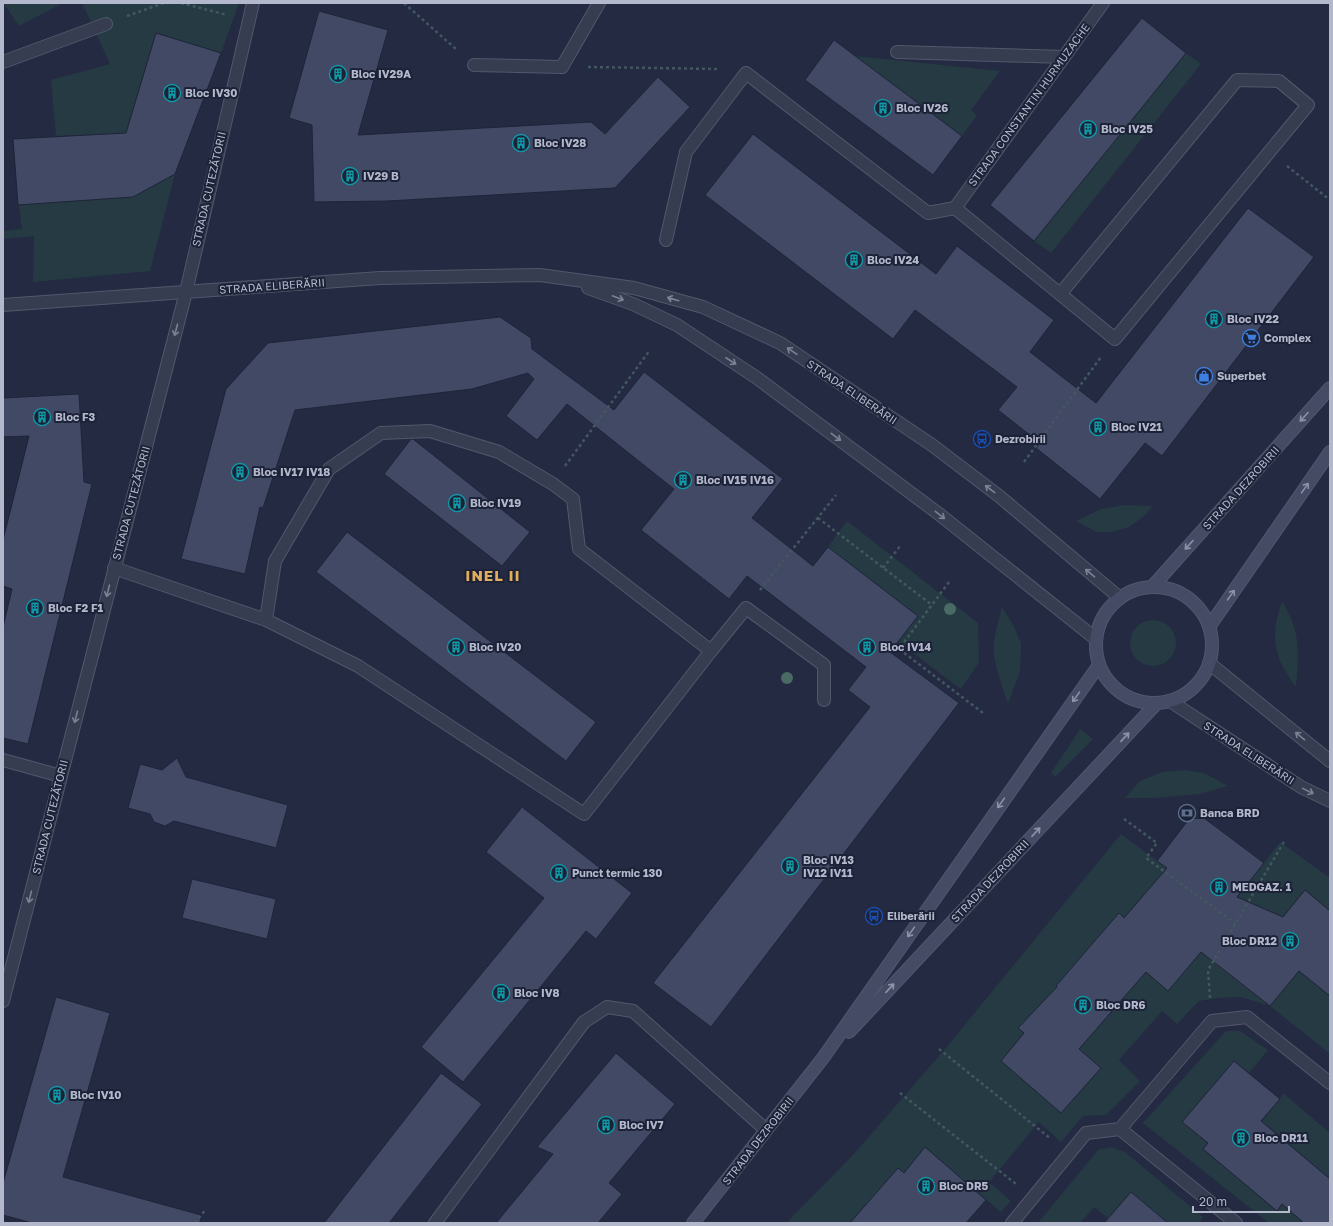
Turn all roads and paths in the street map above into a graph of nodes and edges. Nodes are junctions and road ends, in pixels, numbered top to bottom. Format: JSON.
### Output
{"nodes":[{"id":1,"x":164,"y":3,"type":"edge"},
{"id":2,"x":181,"y":3,"type":"edge"},
{"id":3,"x":253,"y":3,"type":"edge"},
{"id":4,"x":404,"y":3,"type":"edge"},
{"id":5,"x":599,"y":3,"type":"edge"},
{"id":6,"x":1103,"y":3,"type":"edge"},
{"id":7,"x":249,"y":20,"type":"junction"},
{"id":8,"x":106,"y":24,"type":"joint"},
{"id":9,"x":897,"y":52,"type":"dead end"},
{"id":10,"x":1064,"y":57,"type":"junction"},
{"id":11,"x":3,"y":62,"type":"edge"},
{"id":12,"x":474,"y":66,"type":"joint"},
{"id":13,"x":562,"y":67,"type":"junction"},
{"id":14,"x":746,"y":73,"type":"junction"},
{"id":15,"x":1269,"y":151,"type":"junction"},
{"id":16,"x":1330,"y":200,"type":"edge"},
{"id":17,"x":955,"y":208,"type":"junction"},
{"id":18,"x":666,"y":240,"type":"dead end"},
{"id":19,"x":540,"y":275,"type":"junction"},
{"id":20,"x":186,"y":292,"type":"junction"},
{"id":21,"x":1061,"y":293,"type":"junction"},
{"id":22,"x":3,"y":305,"type":"edge"},
{"id":23,"x":1114,"y":339,"type":"junction"},
{"id":24,"x":650,"y":350,"type":"dead end"},
{"id":25,"x":1330,"y":388,"type":"edge"},
{"id":26,"x":1330,"y":452,"type":"edge"},
{"id":27,"x":1024,"y":462,"type":"dead end"},
{"id":28,"x":552,"y":484,"type":"junction"},
{"id":29,"x":836,"y":495,"type":"dead end"},
{"id":30,"x":818,"y":518,"type":"junction"},
{"id":31,"x":900,"y":545,"type":"dead end"},
{"id":32,"x":114,"y":568,"type":"junction"},
{"id":33,"x":883,"y":568,"type":"junction"},
{"id":34,"x":949,"y":582,"type":"dead end"},
{"id":35,"x":1152,"y":587,"type":"junction"},
{"id":36,"x":1120,"y":598,"type":"junction"},
{"id":37,"x":932,"y":605,"type":"junction"},
{"id":38,"x":746,"y":608,"type":"junction"},
{"id":39,"x":266,"y":620,"type":"junction"},
{"id":40,"x":1209,"y":627,"type":"junction"},
{"id":41,"x":1096,"y":639,"type":"junction"},
{"id":42,"x":711,"y":651,"type":"junction"},
{"id":43,"x":1209,"y":663,"type":"junction"},
{"id":44,"x":1099,"y":665,"type":"junction"},
{"id":45,"x":824,"y":700,"type":"dead end"},
{"id":46,"x":1170,"y":701,"type":"junction"},
{"id":47,"x":1157,"y":703,"type":"junction"},
{"id":48,"x":983,"y":712,"type":"dead end"},
{"id":49,"x":3,"y":760,"type":"edge"},
{"id":50,"x":1330,"y":761,"type":"edge"},
{"id":51,"x":61,"y":776,"type":"junction"},
{"id":52,"x":1330,"y":802,"type":"edge"},
{"id":53,"x":1124,"y":819,"type":"dead end"},
{"id":54,"x":1285,"y":840,"type":"dead end"},
{"id":55,"x":1235,"y":923,"type":"junction"},
{"id":56,"x":3,"y":1001,"type":"edge"},
{"id":57,"x":1212,"y":1021,"type":"junction"},
{"id":58,"x":939,"y":1049,"type":"dead end"},
{"id":59,"x":823,"y":1058,"type":"junction"},
{"id":60,"x":1330,"y":1083,"type":"edge"},
{"id":61,"x":900,"y":1093,"type":"dead end"},
{"id":62,"x":766,"y":1130,"type":"junction"},
{"id":63,"x":1120,"y":1130,"type":"junction"},
{"id":64,"x":1069,"y":1154,"type":"junction"},
{"id":65,"x":1033,"y":1197,"type":"junction"},
{"id":66,"x":206,"y":1208,"type":"dead end"},
{"id":67,"x":195,"y":1223,"type":"edge"},
{"id":68,"x":435,"y":1223,"type":"edge"},
{"id":69,"x":693,"y":1223,"type":"edge"},
{"id":70,"x":1012,"y":1223,"type":"edge"},
{"id":71,"x":1236,"y":1223,"type":"edge"}],
"edges":[{"from":1,"to":8,"type":"path"},
{"from":2,"to":7,"type":"path"},
{"from":3,"to":7,"type":"street","name":"STRADA CUTEZĂTORII"},
{"from":4,"to":12,"type":"path"},
{"from":5,"to":13,"type":"street"},
{"from":6,"to":10,"type":"street","name":"STRADA CONSTANTIN HURMUZACHE"},
{"from":7,"to":20,"type":"street","name":"STRADA CUTEZĂTORII"},
{"from":8,"to":11,"type":"street"},
{"from":9,"to":10,"type":"street"},
{"from":10,"to":17,"type":"street","name":"STRADA CONSTANTIN HURMUZACHE"},
{"from":12,"to":13,"type":"street"},
{"from":13,"to":14,"type":"path"},
{"from":14,"to":17,"type":"street"},
{"from":14,"to":18,"type":"street"},
{"from":15,"to":16,"type":"path"},
{"from":15,"to":21,"type":"street"},
{"from":15,"to":23,"type":"street"},
{"from":17,"to":21,"type":"street"},
{"from":19,"to":20,"type":"street","name":"STRADA ELIBERĂRII"},
{"from":36,"to":19,"type":"street","name":"STRADA ELIBERĂRII","one_way":true},
{"from":19,"to":41,"type":"street","name":"STRADA ELIBERĂRII","one_way":true},
{"from":20,"to":22,"type":"street","name":"STRADA ELIBERĂRII"},
{"from":20,"to":32,"type":"street","name":"STRADA CUTEZĂTORII","one_way":true},
{"from":21,"to":23,"type":"street"},
{"from":23,"to":27,"type":"path"},
{"from":24,"to":28,"type":"path"},
{"from":25,"to":35,"type":"main road","name":"STRADA DEZROBIRII","one_way":true},
{"from":40,"to":26,"type":"main road","one_way":true},
{"from":28,"to":39,"type":"street"},
{"from":28,"to":42,"type":"street"},
{"from":29,"to":30,"type":"path"},
{"from":30,"to":33,"type":"path"},
{"from":30,"to":38,"type":"path"},
{"from":31,"to":33,"type":"path"},
{"from":32,"to":39,"type":"street"},
{"from":32,"to":51,"type":"street","name":"STRADA CUTEZĂTORII","one_way":true},
{"from":33,"to":37,"type":"path"},
{"from":34,"to":37,"type":"path"},
{"from":35,"to":36,"type":"main road"},
{"from":35,"to":40,"type":"main road"},
{"from":36,"to":41,"type":"main road"},
{"from":37,"to":48,"type":"path"},
{"from":38,"to":42,"type":"street"},
{"from":38,"to":45,"type":"street"},
{"from":39,"to":42,"type":"street"},
{"from":40,"to":43,"type":"main road"},
{"from":41,"to":44,"type":"main road"},
{"from":43,"to":46,"type":"main road"},
{"from":50,"to":43,"type":"street","one_way":true},
{"from":44,"to":47,"type":"main road"},
{"from":44,"to":59,"type":"main road","name":"STRADA DEZROBIRII","one_way":true},
{"from":46,"to":47,"type":"main road"},
{"from":46,"to":52,"type":"street","name":"STRADA ELIBERĂRII","one_way":true},
{"from":59,"to":47,"type":"main road","name":"STRADA DEZROBIRII","one_way":true},
{"from":49,"to":51,"type":"street"},
{"from":51,"to":56,"type":"street","name":"STRADA CUTEZĂTORII","one_way":true},
{"from":53,"to":55,"type":"path"},
{"from":54,"to":55,"type":"path"},
{"from":55,"to":57,"type":"path"},
{"from":57,"to":60,"type":"street"},
{"from":57,"to":63,"type":"street"},
{"from":58,"to":64,"type":"path"},
{"from":59,"to":62,"type":"main road","name":"STRADA DEZROBIRII"},
{"from":61,"to":65,"type":"path"},
{"from":62,"to":68,"type":"street"},
{"from":62,"to":69,"type":"main road","name":"STRADA DEZROBIRII"},
{"from":63,"to":64,"type":"street"},
{"from":63,"to":71,"type":"street"},
{"from":64,"to":65,"type":"street"},
{"from":65,"to":70,"type":"street"},
{"from":66,"to":67,"type":"path"}]}
